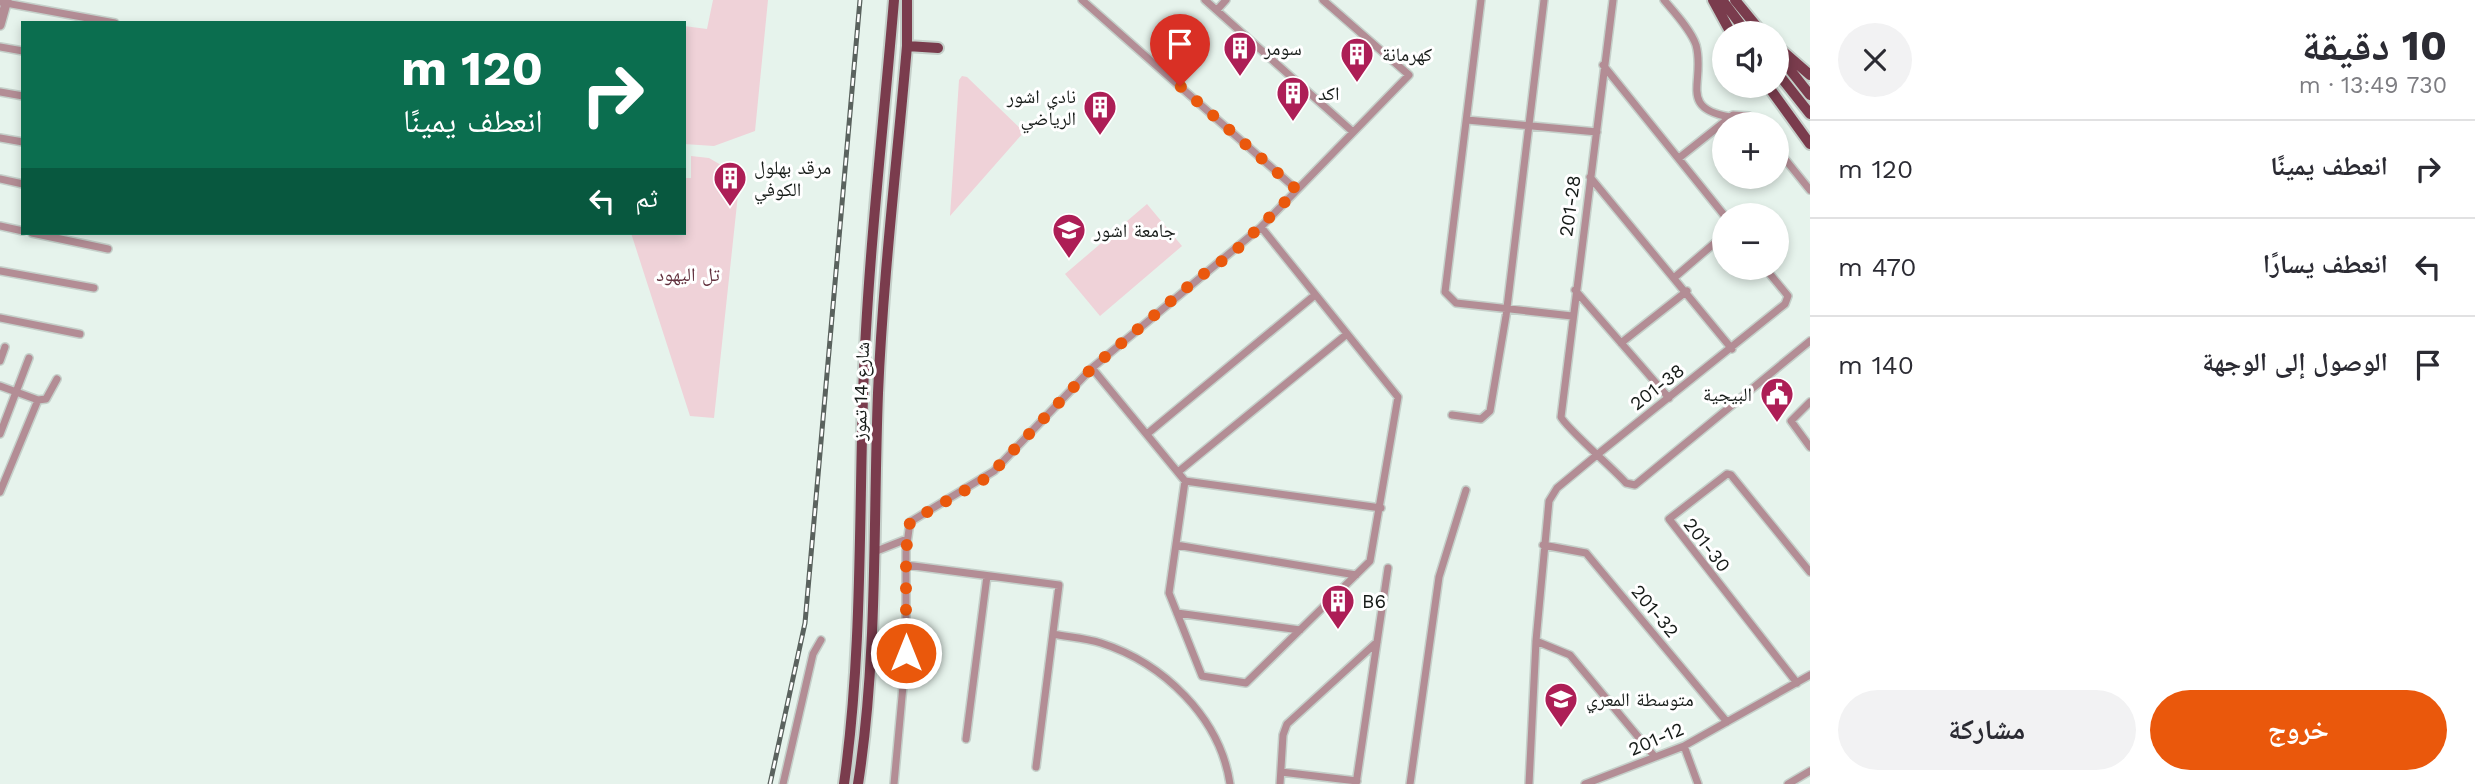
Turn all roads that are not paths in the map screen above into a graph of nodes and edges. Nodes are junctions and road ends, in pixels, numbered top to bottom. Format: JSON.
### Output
{"nodes":[{"id":1,"x":894,"y":0,"type":"edge"},
{"id":2,"x":907,"y":0,"type":"edge"},
{"id":3,"x":1082,"y":0,"type":"edge"},
{"id":4,"x":1205,"y":0,"type":"edge"},
{"id":5,"x":1226,"y":0,"type":"edge"},
{"id":6,"x":1324,"y":0,"type":"edge"},
{"id":7,"x":1481,"y":0,"type":"edge"},
{"id":8,"x":1544,"y":0,"type":"edge"},
{"id":9,"x":1613,"y":0,"type":"edge"},
{"id":10,"x":1664,"y":0,"type":"edge"},
{"id":11,"x":1713,"y":0,"type":"edge"},
{"id":12,"x":1722,"y":0,"type":"edge"},
{"id":13,"x":1735,"y":0,"type":"edge"},
{"id":14,"x":5,"y":1,"type":"edge"},
{"id":15,"x":1217,"y":10,"type":"junction"},
{"id":16,"x":105,"y":21,"type":"edge"},
{"id":17,"x":1724,"y":21,"type":"edge"},
{"id":18,"x":1738,"y":21,"type":"edge"},
{"id":19,"x":1753,"y":21,"type":"edge"},
{"id":20,"x":0,"y":25,"type":"edge"},
{"id":21,"x":907,"y":46,"type":"junction"},
{"id":22,"x":0,"y":47,"type":"edge"},
{"id":23,"x":938,"y":48,"type":"dead end"},
{"id":24,"x":21,"y":51,"type":"edge"},
{"id":25,"x":1789,"y":56,"type":"edge"},
{"id":26,"x":1603,"y":65,"type":"junction"},
{"id":27,"x":1789,"y":72,"type":"edge"},
{"id":28,"x":1810,"y":75,"type":"edge"},
{"id":29,"x":1789,"y":82,"type":"edge"},
{"id":30,"x":0,"y":92,"type":"edge"},
{"id":31,"x":1804,"y":94,"type":"edge"},
{"id":32,"x":21,"y":96,"type":"edge"},
{"id":33,"x":1777,"y":98,"type":"edge"},
{"id":34,"x":1712,"y":113,"type":"edge"},
{"id":35,"x":1810,"y":114,"type":"edge"},
{"id":36,"x":1466,"y":120,"type":"junction"},
{"id":37,"x":1528,"y":126,"type":"junction"},
{"id":38,"x":1712,"y":131,"type":"edge"},
{"id":39,"x":1353,"y":132,"type":"junction"},
{"id":40,"x":1597,"y":132,"type":"junction"},
{"id":41,"x":0,"y":138,"type":"edge"},
{"id":42,"x":21,"y":142,"type":"edge"},
{"id":43,"x":1810,"y":144,"type":"edge"},
{"id":44,"x":1679,"y":158,"type":"junction"},
{"id":45,"x":1789,"y":164,"type":"edge"},
{"id":46,"x":1590,"y":177,"type":"junction"},
{"id":47,"x":0,"y":179,"type":"edge"},
{"id":48,"x":21,"y":184,"type":"edge"},
{"id":49,"x":1297,"y":190,"type":"junction"},
{"id":50,"x":1810,"y":190,"type":"edge"},
{"id":51,"x":1715,"y":203,"type":"edge"},
{"id":52,"x":0,"y":226,"type":"edge"},
{"id":53,"x":1261,"y":227,"type":"junction"},
{"id":54,"x":21,"y":231,"type":"edge"},
{"id":55,"x":42,"y":235,"type":"edge"},
{"id":56,"x":1712,"y":245,"type":"edge"},
{"id":57,"x":108,"y":249,"type":"dead end"},
{"id":58,"x":0,"y":271,"type":"edge"},
{"id":59,"x":1675,"y":277,"type":"junction"},
{"id":60,"x":1773,"y":280,"type":"edge"},
{"id":61,"x":94,"y":288,"type":"dead end"},
{"id":62,"x":1575,"y":290,"type":"junction"},
{"id":63,"x":1687,"y":291,"type":"junction"},
{"id":64,"x":1315,"y":295,"type":"junction"},
{"id":65,"x":1507,"y":307,"type":"junction"},
{"id":66,"x":1572,"y":316,"type":"junction"},
{"id":67,"x":0,"y":318,"type":"edge"},
{"id":68,"x":80,"y":334,"type":"dead end"},
{"id":69,"x":1347,"y":334,"type":"junction"},
{"id":70,"x":1810,"y":341,"type":"edge"},
{"id":71,"x":1621,"y":343,"type":"junction"},
{"id":72,"x":5,"y":347,"type":"dead end"},
{"id":73,"x":1732,"y":349,"type":"junction"},
{"id":74,"x":29,"y":358,"type":"dead end"},
{"id":75,"x":0,"y":361,"type":"edge"},
{"id":76,"x":1092,"y":368,"type":"junction"},
{"id":77,"x":57,"y":379,"type":"dead end"},
{"id":78,"x":0,"y":386,"type":"edge"},
{"id":79,"x":17,"y":391,"type":"junction"},
{"id":80,"x":1669,"y":398,"type":"junction"},
{"id":81,"x":38,"y":400,"type":"junction"},
{"id":82,"x":1810,"y":401,"type":"edge"},
{"id":83,"x":1452,"y":415,"type":"dead end"},
{"id":84,"x":0,"y":434,"type":"edge"},
{"id":85,"x":1147,"y":434,"type":"junction"},
{"id":86,"x":1810,"y":447,"type":"edge"},
{"id":87,"x":1598,"y":454,"type":"junction"},
{"id":88,"x":1178,"y":472,"type":"junction"},
{"id":89,"x":1185,"y":481,"type":"junction"},
{"id":90,"x":1466,"y":490,"type":"dead end"},
{"id":91,"x":0,"y":491,"type":"edge"},
{"id":92,"x":1381,"y":508,"type":"junction"},
{"id":93,"x":907,"y":539,"type":"junction"},
{"id":94,"x":1176,"y":545,"type":"junction"},
{"id":95,"x":1544,"y":545,"type":"junction"},
{"id":96,"x":874,"y":552,"type":"junction"},
{"id":97,"x":906,"y":565,"type":"junction"},
{"id":98,"x":1388,"y":568,"type":"dead end"},
{"id":99,"x":1810,"y":572,"type":"edge"},
{"id":100,"x":1356,"y":575,"type":"junction"},
{"id":101,"x":987,"y":576,"type":"junction"},
{"id":102,"x":1177,"y":613,"type":"junction"},
{"id":103,"x":1300,"y":630,"type":"junction"},
{"id":104,"x":1053,"y":634,"type":"junction"},
{"id":105,"x":821,"y":640,"type":"dead end"},
{"id":106,"x":1536,"y":641,"type":"junction"},
{"id":107,"x":1377,"y":642,"type":"junction"},
{"id":108,"x":1810,"y":675,"type":"edge"},
{"id":109,"x":1797,"y":683,"type":"junction"},
{"id":110,"x":1727,"y":722,"type":"junction"},
{"id":111,"x":965,"y":739,"type":"dead end"},
{"id":112,"x":1684,"y":746,"type":"junction"},
{"id":113,"x":1655,"y":757,"type":"junction"},
{"id":114,"x":1036,"y":766,"type":"dead end"},
{"id":115,"x":1810,"y":771,"type":"edge"},
{"id":116,"x":1281,"y":772,"type":"junction"},
{"id":117,"x":1356,"y":783,"type":"edge"},
{"id":118,"x":783,"y":784,"type":"edge"},
{"id":119,"x":844,"y":784,"type":"edge"},
{"id":120,"x":858,"y":784,"type":"edge"},
{"id":121,"x":894,"y":784,"type":"edge"},
{"id":122,"x":1230,"y":784,"type":"edge"},
{"id":123,"x":1280,"y":784,"type":"edge"},
{"id":124,"x":1410,"y":784,"type":"edge"},
{"id":125,"x":1529,"y":784,"type":"edge"},
{"id":126,"x":1585,"y":784,"type":"edge"},
{"id":127,"x":1698,"y":784,"type":"edge"},
{"id":128,"x":1788,"y":784,"type":"edge"}],
"edges":[{"from":1,"to":119,"type":"main road","name":"شارع 14 تموز"},
{"from":2,"to":21,"type":"main road","name":"شارع 14 تموز"},
{"from":3,"to":49,"type":"street"},
{"from":4,"to":15,"type":"street"},
{"from":5,"to":15,"type":"street"},
{"from":6,"to":39,"type":"street"},
{"from":7,"to":36,"type":"street"},
{"from":8,"to":37,"type":"street"},
{"from":9,"to":26,"type":"street","name":"201-28"},
{"from":10,"to":34,"type":"street"},
{"from":11,"to":17,"type":"main road"},
{"from":12,"to":18,"type":"main road"},
{"from":13,"to":19,"type":"main road"},
{"from":14,"to":16,"type":"street"},
{"from":14,"to":20,"type":"street"},
{"from":15,"to":39,"type":"street"},
{"from":21,"to":23,"type":"main road"},
{"from":21,"to":96,"type":"main road","name":"شارع 14 تموز"},
{"from":22,"to":24,"type":"street"},
{"from":25,"to":28,"type":"main road"},
{"from":26,"to":40,"type":"street","name":"201-28"},
{"from":26,"to":44,"type":"street"},
{"from":27,"to":31,"type":"main road"},
{"from":29,"to":31,"type":"main road"},
{"from":30,"to":32,"type":"street"},
{"from":31,"to":35,"type":"main road"},
{"from":33,"to":43,"type":"main road"},
{"from":36,"to":37,"type":"street"},
{"from":36,"to":65,"type":"street"},
{"from":37,"to":40,"type":"street"},
{"from":37,"to":65,"type":"street"},
{"from":38,"to":44,"type":"street"},
{"from":39,"to":49,"type":"street"},
{"from":40,"to":46,"type":"street","name":"201-28"},
{"from":41,"to":42,"type":"street"},
{"from":44,"to":51,"type":"street"},
{"from":45,"to":50,"type":"street"},
{"from":46,"to":59,"type":"street"},
{"from":46,"to":62,"type":"street","name":"201-28"},
{"from":47,"to":48,"type":"street"},
{"from":49,"to":53,"type":"street"},
{"from":52,"to":54,"type":"street"},
{"from":53,"to":64,"type":"street"},
{"from":53,"to":76,"type":"street"},
{"from":55,"to":57,"type":"street"},
{"from":56,"to":59,"type":"street"},
{"from":58,"to":61,"type":"street"},
{"from":59,"to":63,"type":"street"},
{"from":60,"to":73,"type":"street","name":"201-38"},
{"from":62,"to":66,"type":"street","name":"201-28"},
{"from":62,"to":71,"type":"street"},
{"from":63,"to":71,"type":"street"},
{"from":63,"to":73,"type":"street"},
{"from":64,"to":69,"type":"street"},
{"from":64,"to":85,"type":"street"},
{"from":65,"to":66,"type":"street"},
{"from":65,"to":83,"type":"street"},
{"from":66,"to":87,"type":"street","name":"201-28"},
{"from":67,"to":68,"type":"street"},
{"from":69,"to":88,"type":"street"},
{"from":69,"to":92,"type":"street"},
{"from":70,"to":87,"type":"street"},
{"from":71,"to":80,"type":"street"},
{"from":72,"to":75,"type":"street"},
{"from":73,"to":80,"type":"street","name":"201-38"},
{"from":74,"to":79,"type":"street"},
{"from":76,"to":85,"type":"street"},
{"from":76,"to":93,"type":"street"},
{"from":77,"to":81,"type":"street"},
{"from":78,"to":79,"type":"street"},
{"from":79,"to":81,"type":"street"},
{"from":79,"to":84,"type":"street"},
{"from":80,"to":87,"type":"street","name":"201-38"},
{"from":81,"to":91,"type":"street"},
{"from":82,"to":86,"type":"street"},
{"from":85,"to":88,"type":"street"},
{"from":87,"to":95,"type":"street","name":"201-38"},
{"from":88,"to":89,"type":"street"},
{"from":89,"to":92,"type":"street"},
{"from":89,"to":94,"type":"street"},
{"from":90,"to":124,"type":"street"},
{"from":92,"to":100,"type":"street"},
{"from":93,"to":96,"type":"street"},
{"from":93,"to":97,"type":"street"},
{"from":94,"to":100,"type":"street"},
{"from":94,"to":102,"type":"street"},
{"from":95,"to":106,"type":"street"},
{"from":95,"to":110,"type":"street","name":"201-32"},
{"from":96,"to":120,"type":"main road","name":"شارع 14 تموز"},
{"from":97,"to":101,"type":"street"},
{"from":97,"to":121,"type":"street"},
{"from":98,"to":107,"type":"street"},
{"from":99,"to":109,"type":"street","name":"201-30"},
{"from":100,"to":103,"type":"street"},
{"from":101,"to":104,"type":"street"},
{"from":101,"to":111,"type":"street"},
{"from":102,"to":103,"type":"street"},
{"from":102,"to":103,"type":"street"},
{"from":104,"to":114,"type":"street"},
{"from":104,"to":122,"type":"street"},
{"from":105,"to":118,"type":"street"},
{"from":106,"to":113,"type":"street"},
{"from":106,"to":125,"type":"street"},
{"from":107,"to":116,"type":"street"},
{"from":107,"to":117,"type":"street"},
{"from":108,"to":109,"type":"street","name":"201-12"},
{"from":109,"to":110,"type":"street","name":"201-12"},
{"from":110,"to":112,"type":"street","name":"201-12"},
{"from":112,"to":113,"type":"street","name":"201-12"},
{"from":112,"to":127,"type":"street"},
{"from":113,"to":126,"type":"street","name":"201-12"},
{"from":115,"to":128,"type":"street"},
{"from":116,"to":117,"type":"street"},
{"from":116,"to":123,"type":"street"}]}
